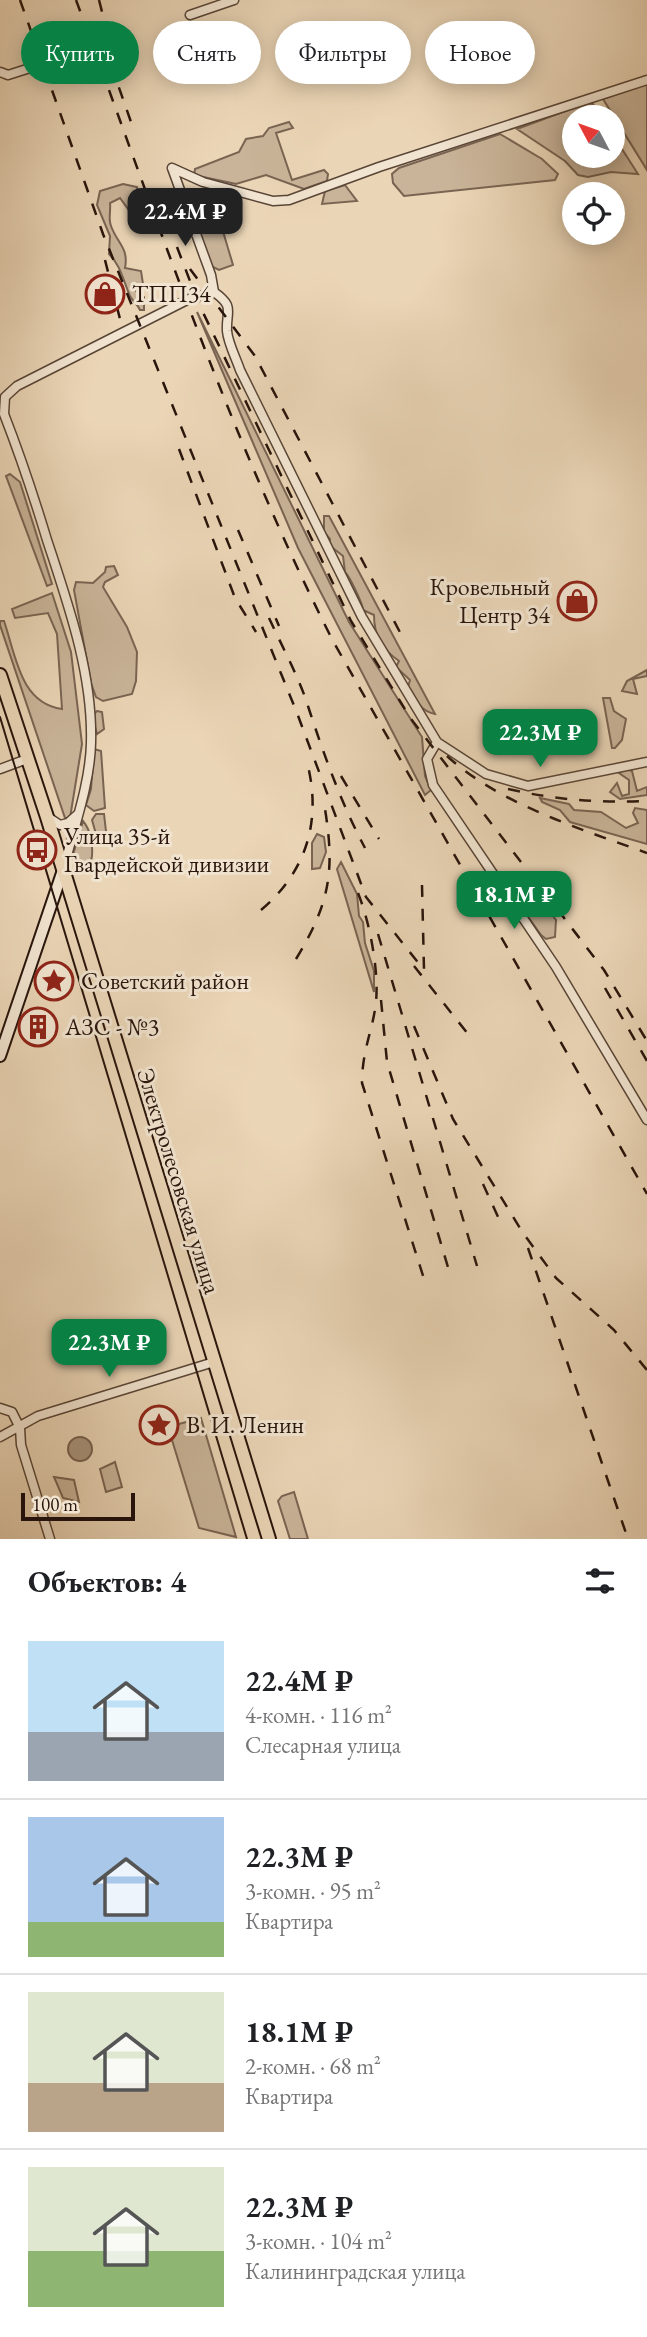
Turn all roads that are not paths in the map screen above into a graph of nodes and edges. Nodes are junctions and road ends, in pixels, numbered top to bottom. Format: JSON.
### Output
{"nodes":[{"id":1,"x":234,"y":0,"type":"edge"},
{"id":2,"x":190,"y":15,"type":"dead end"},
{"id":3,"x":21,"y":71,"type":"edge"},
{"id":4,"x":0,"y":72,"type":"edge"},
{"id":5,"x":647,"y":80,"type":"edge"},
{"id":6,"x":214,"y":292,"type":"junction"},
{"id":7,"x":0,"y":674,"type":"edge"},
{"id":8,"x":436,"y":741,"type":"junction"},
{"id":9,"x":27,"y":759,"type":"junction"},
{"id":10,"x":647,"y":762,"type":"edge"},
{"id":11,"x":0,"y":769,"type":"edge"},
{"id":12,"x":78,"y":814,"type":"junction"},
{"id":13,"x":47,"y":817,"type":"junction"},
{"id":14,"x":62,"y":873,"type":"junction"},
{"id":15,"x":0,"y":1056,"type":"edge"},
{"id":16,"x":647,"y":1120,"type":"edge"},
{"id":17,"x":214,"y":1362,"type":"junction"},
{"id":18,"x":0,"y":1408,"type":"edge"},
{"id":19,"x":20,"y":1428,"type":"junction"},
{"id":20,"x":0,"y":1437,"type":"edge"},
{"id":21,"x":50,"y":1539,"type":"edge"},
{"id":22,"x":269,"y":1539,"type":"edge"}],
"edges":[{"from":1,"to":2,"type":"street"},
{"from":3,"to":4,"type":"street"},
{"from":5,"to":6,"type":"street"},
{"from":6,"to":8,"type":"street"},
{"from":6,"to":12,"type":"street"},
{"from":7,"to":9,"type":"main road","name":"Электролесовская улица"},
{"from":8,"to":10,"type":"street"},
{"from":8,"to":16,"type":"street"},
{"from":9,"to":11,"type":"street"},
{"from":9,"to":13,"type":"main road","name":"Электролесовская улица"},
{"from":12,"to":13,"type":"street"},
{"from":12,"to":14,"type":"street"},
{"from":13,"to":14,"type":"main road","name":"Электролесовская улица"},
{"from":14,"to":15,"type":"street"},
{"from":14,"to":17,"type":"main road","name":"Электролесовская улица"},
{"from":17,"to":19,"type":"street"},
{"from":17,"to":22,"type":"main road","name":"Электролесовская улица"},
{"from":18,"to":19,"type":"street"},
{"from":19,"to":20,"type":"street"},
{"from":19,"to":21,"type":"street"}]}
